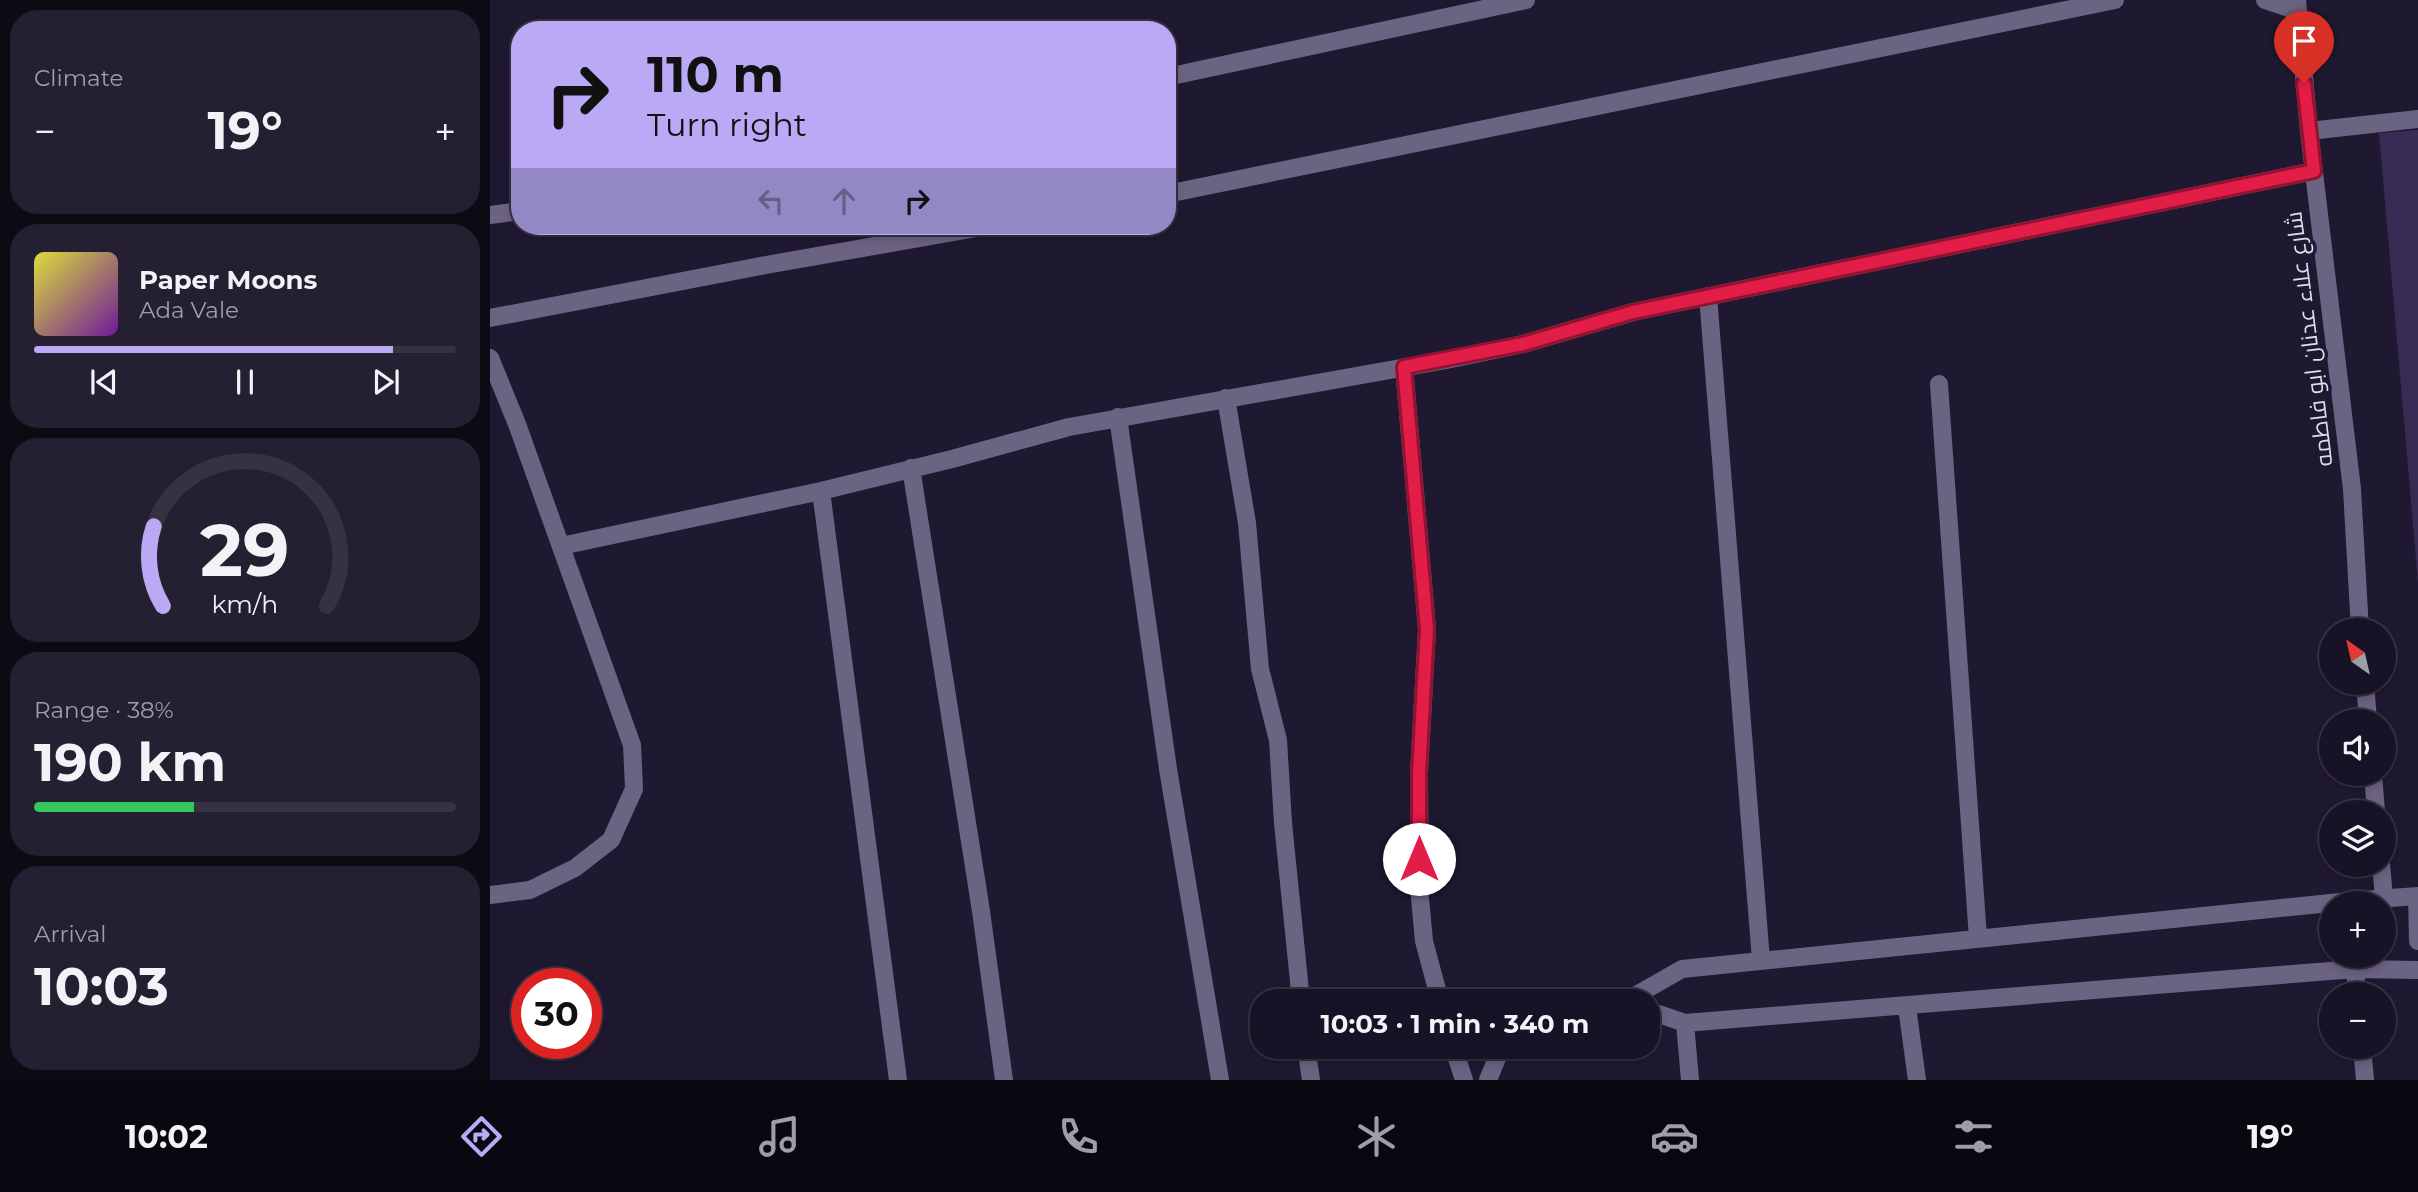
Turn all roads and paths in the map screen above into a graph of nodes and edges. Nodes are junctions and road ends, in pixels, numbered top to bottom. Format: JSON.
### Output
{"nodes":[{"id":1,"x":1526,"y":0,"type":"edge"},
{"id":2,"x":2115,"y":0,"type":"edge"},
{"id":3,"x":2264,"y":0,"type":"edge"},
{"id":4,"x":2297,"y":5,"type":"edge"},
{"id":5,"x":1176,"y":74,"type":"edge"},
{"id":6,"x":2418,"y":119,"type":"edge"},
{"id":7,"x":2309,"y":131,"type":"junction"},
{"id":8,"x":2314,"y":171,"type":"junction"},
{"id":9,"x":1176,"y":192,"type":"edge"},
{"id":10,"x":511,"y":212,"type":"edge"},
{"id":11,"x":490,"y":215,"type":"edge"},
{"id":12,"x":936,"y":235,"type":"edge"},
{"id":13,"x":1708,"y":296,"type":"junction"},
{"id":14,"x":490,"y":318,"type":"edge"},
{"id":15,"x":490,"y":358,"type":"edge"},
{"id":16,"x":1404,"y":367,"type":"junction"},
{"id":17,"x":1939,"y":384,"type":"dead end"},
{"id":18,"x":1226,"y":398,"type":"junction"},
{"id":19,"x":1118,"y":417,"type":"junction"},
{"id":20,"x":911,"y":468,"type":"junction"},
{"id":21,"x":821,"y":491,"type":"junction"},
{"id":22,"x":561,"y":546,"type":"junction"},
{"id":23,"x":2359,"y":618,"type":"edge"},
{"id":24,"x":490,"y":895,"type":"edge"},
{"id":25,"x":2418,"y":896,"type":"edge"},
{"id":26,"x":2396,"y":897,"type":"edge"},
{"id":27,"x":2319,"y":905,"type":"edge"},
{"id":28,"x":1978,"y":938,"type":"junction"},
{"id":29,"x":2418,"y":941,"type":"edge"},
{"id":30,"x":1761,"y":960,"type":"junction"},
{"id":31,"x":2319,"y":966,"type":"edge"},
{"id":32,"x":2396,"y":967,"type":"edge"},
{"id":33,"x":2418,"y":970,"type":"edge"},
{"id":34,"x":1300,"y":989,"type":"edge"},
{"id":35,"x":1437,"y":989,"type":"edge"},
{"id":36,"x":1646,"y":989,"type":"edge"},
{"id":37,"x":1907,"y":1007,"type":"junction"},
{"id":38,"x":1660,"y":1014,"type":"edge"},
{"id":39,"x":1685,"y":1023,"type":"junction"},
{"id":40,"x":1308,"y":1059,"type":"edge"},
{"id":41,"x":1457,"y":1059,"type":"edge"},
{"id":42,"x":1497,"y":1059,"type":"edge"},
{"id":43,"x":2363,"y":1059,"type":"edge"},
{"id":44,"x":898,"y":1080,"type":"edge"},
{"id":45,"x":1004,"y":1080,"type":"edge"},
{"id":46,"x":1220,"y":1080,"type":"edge"},
{"id":47,"x":1311,"y":1080,"type":"edge"},
{"id":48,"x":1464,"y":1080,"type":"edge"},
{"id":49,"x":1488,"y":1080,"type":"edge"},
{"id":50,"x":1690,"y":1080,"type":"edge"},
{"id":51,"x":1917,"y":1080,"type":"edge"},
{"id":52,"x":2365,"y":1080,"type":"edge"}],
"edges":[{"from":1,"to":5,"type":"street"},
{"from":2,"to":9,"type":"street"},
{"from":3,"to":4,"type":"street"},
{"from":4,"to":7,"type":"street","name":"شارع علاء عدنان ابو فاطمه"},
{"from":6,"to":7,"type":"street"},
{"from":7,"to":8,"type":"street","name":"شارع علاء عدنان ابو فاطمه"},
{"from":8,"to":13,"type":"street"},
{"from":8,"to":23,"type":"street","name":"شارع علاء عدنان ابو فاطمه"},
{"from":10,"to":11,"type":"street"},
{"from":12,"to":14,"type":"street"},
{"from":13,"to":16,"type":"street"},
{"from":13,"to":30,"type":"street"},
{"from":15,"to":22,"type":"street"},
{"from":16,"to":18,"type":"street"},
{"from":16,"to":35,"type":"street"},
{"from":17,"to":28,"type":"street"},
{"from":18,"to":19,"type":"street"},
{"from":18,"to":34,"type":"street"},
{"from":19,"to":20,"type":"street"},
{"from":19,"to":46,"type":"street"},
{"from":20,"to":21,"type":"street"},
{"from":20,"to":45,"type":"street"},
{"from":21,"to":22,"type":"street"},
{"from":21,"to":44,"type":"street"},
{"from":22,"to":24,"type":"street"},
{"from":25,"to":26,"type":"street"},
{"from":25,"to":29,"type":"street"},
{"from":27,"to":28,"type":"street"},
{"from":28,"to":30,"type":"street"},
{"from":30,"to":36,"type":"street"},
{"from":31,"to":37,"type":"street"},
{"from":32,"to":33,"type":"street"},
{"from":37,"to":39,"type":"street"},
{"from":37,"to":51,"type":"street"},
{"from":38,"to":39,"type":"street"},
{"from":39,"to":50,"type":"street"},
{"from":40,"to":47,"type":"street"},
{"from":41,"to":48,"type":"street"},
{"from":42,"to":49,"type":"street"},
{"from":43,"to":52,"type":"street"}]}
